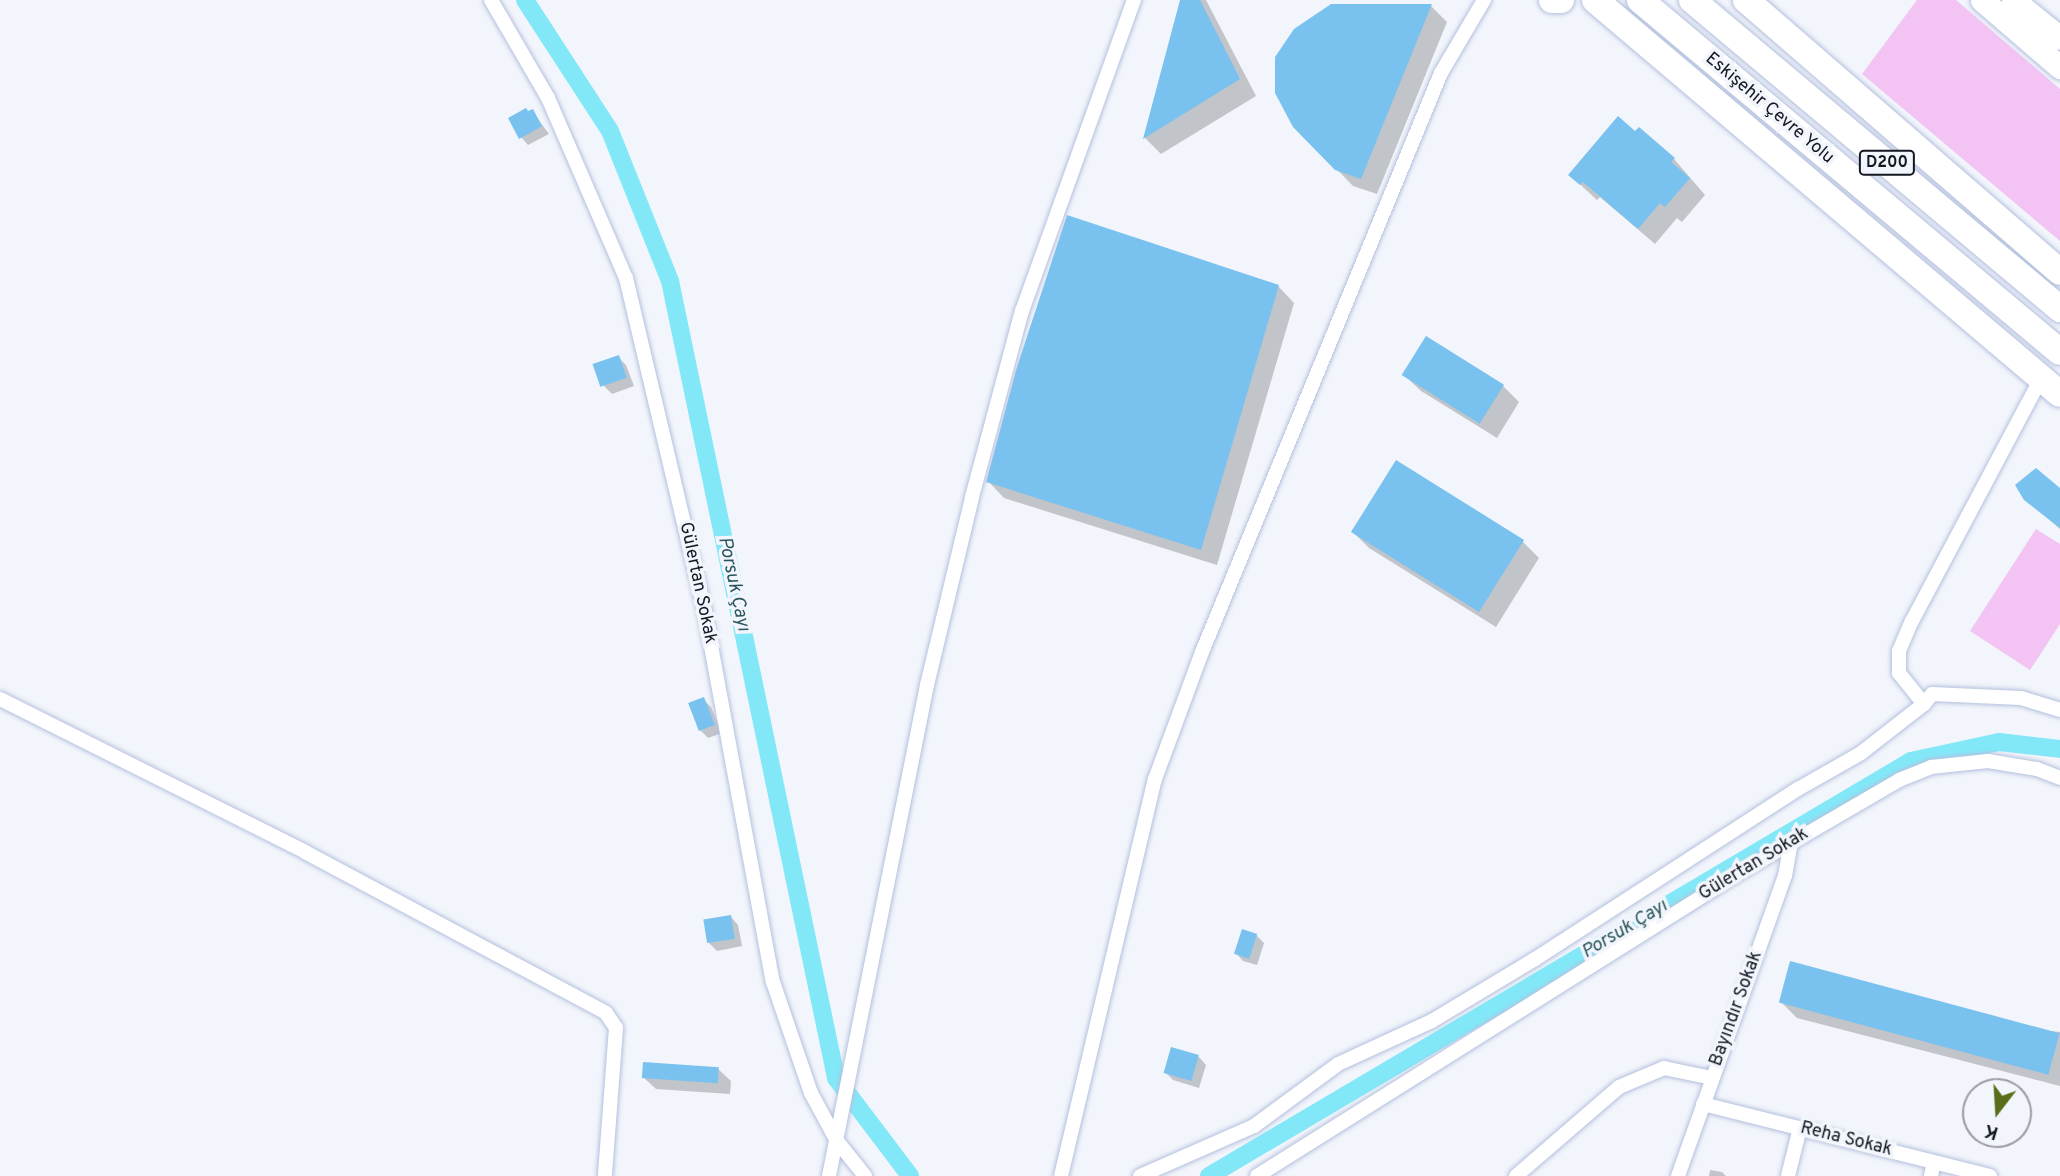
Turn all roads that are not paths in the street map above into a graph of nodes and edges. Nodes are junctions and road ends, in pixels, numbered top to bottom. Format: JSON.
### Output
{"nodes":[{"id":1,"x":491,"y":0,"type":"edge"},
{"id":2,"x":1134,"y":0,"type":"edge"},
{"id":3,"x":1484,"y":0,"type":"edge"},
{"id":4,"x":1552,"y":0,"type":"edge"},
{"id":5,"x":1561,"y":0,"type":"edge"},
{"id":6,"x":1595,"y":0,"type":"edge"},
{"id":7,"x":1640,"y":0,"type":"edge"},
{"id":8,"x":1692,"y":0,"type":"edge"},
{"id":9,"x":1746,"y":0,"type":"edge"},
{"id":10,"x":1982,"y":0,"type":"edge"},
{"id":11,"x":2013,"y":0,"type":"edge"},
{"id":12,"x":2060,"y":38,"type":"edge"},
{"id":13,"x":2060,"y":67,"type":"edge"},
{"id":14,"x":2060,"y":272,"type":"edge"},
{"id":15,"x":2060,"y":309,"type":"edge"},
{"id":16,"x":2060,"y":352,"type":"edge"},
{"id":17,"x":2051,"y":386,"type":"edge"},
{"id":18,"x":0,"y":699,"type":"edge"},
{"id":19,"x":1924,"y":704,"type":"junction"},
{"id":20,"x":2060,"y":710,"type":"edge"},
{"id":21,"x":2060,"y":778,"type":"edge"},
{"id":22,"x":1791,"y":842,"type":"junction"},
{"id":23,"x":1712,"y":1078,"type":"junction"},
{"id":24,"x":1703,"y":1104,"type":"junction"},
{"id":25,"x":1800,"y":1128,"type":"junction"},
{"id":26,"x":837,"y":1142,"type":"junction"},
{"id":27,"x":1933,"y":1169,"type":"edge"},
{"id":28,"x":605,"y":1176,"type":"edge"},
{"id":29,"x":829,"y":1176,"type":"edge"},
{"id":30,"x":865,"y":1176,"type":"edge"},
{"id":31,"x":1061,"y":1176,"type":"edge"},
{"id":32,"x":1140,"y":1176,"type":"edge"},
{"id":33,"x":1257,"y":1176,"type":"edge"},
{"id":34,"x":1516,"y":1176,"type":"edge"},
{"id":35,"x":1678,"y":1176,"type":"edge"},
{"id":36,"x":1787,"y":1176,"type":"edge"},
{"id":37,"x":1990,"y":1176,"type":"edge"}],
"edges":[{"from":1,"to":26,"type":"street","name":"Gülertan Sokak"},
{"from":2,"to":26,"type":"street"},
{"from":3,"to":31,"type":"street"},
{"from":4,"to":5,"type":"highway"},
{"from":6,"to":17,"type":"highway"},
{"from":7,"to":16,"type":"highway","name":"Eskişehir Çevre Yolu","number":"D200"},
{"from":8,"to":15,"type":"highway","name":"Eskişehir Çevre Yolu","number":"D200"},
{"from":9,"to":14,"type":"highway"},
{"from":10,"to":13,"type":"main road"},
{"from":11,"to":12,"type":"main road"},
{"from":17,"to":19,"type":"street"},
{"from":18,"to":28,"type":"street"},
{"from":19,"to":20,"type":"street"},
{"from":19,"to":32,"type":"street"},
{"from":21,"to":22,"type":"street","name":"Gülertan Sokak"},
{"from":22,"to":23,"type":"street","name":"Bayındır Sokak"},
{"from":22,"to":33,"type":"street","name":"Gülertan Sokak"},
{"from":23,"to":24,"type":"street","name":"Bayındır Sokak"},
{"from":23,"to":34,"type":"street"},
{"from":24,"to":25,"type":"street","name":"Reha Sokak"},
{"from":24,"to":35,"type":"street","name":"Bayındır Sokak"},
{"from":25,"to":27,"type":"street","name":"Reha Sokak"},
{"from":25,"to":36,"type":"street"},
{"from":26,"to":29,"type":"street"},
{"from":26,"to":30,"type":"street","name":"Gülertan Sokak"},
{"from":27,"to":37,"type":"street","name":"Reha Sokak"}]}
